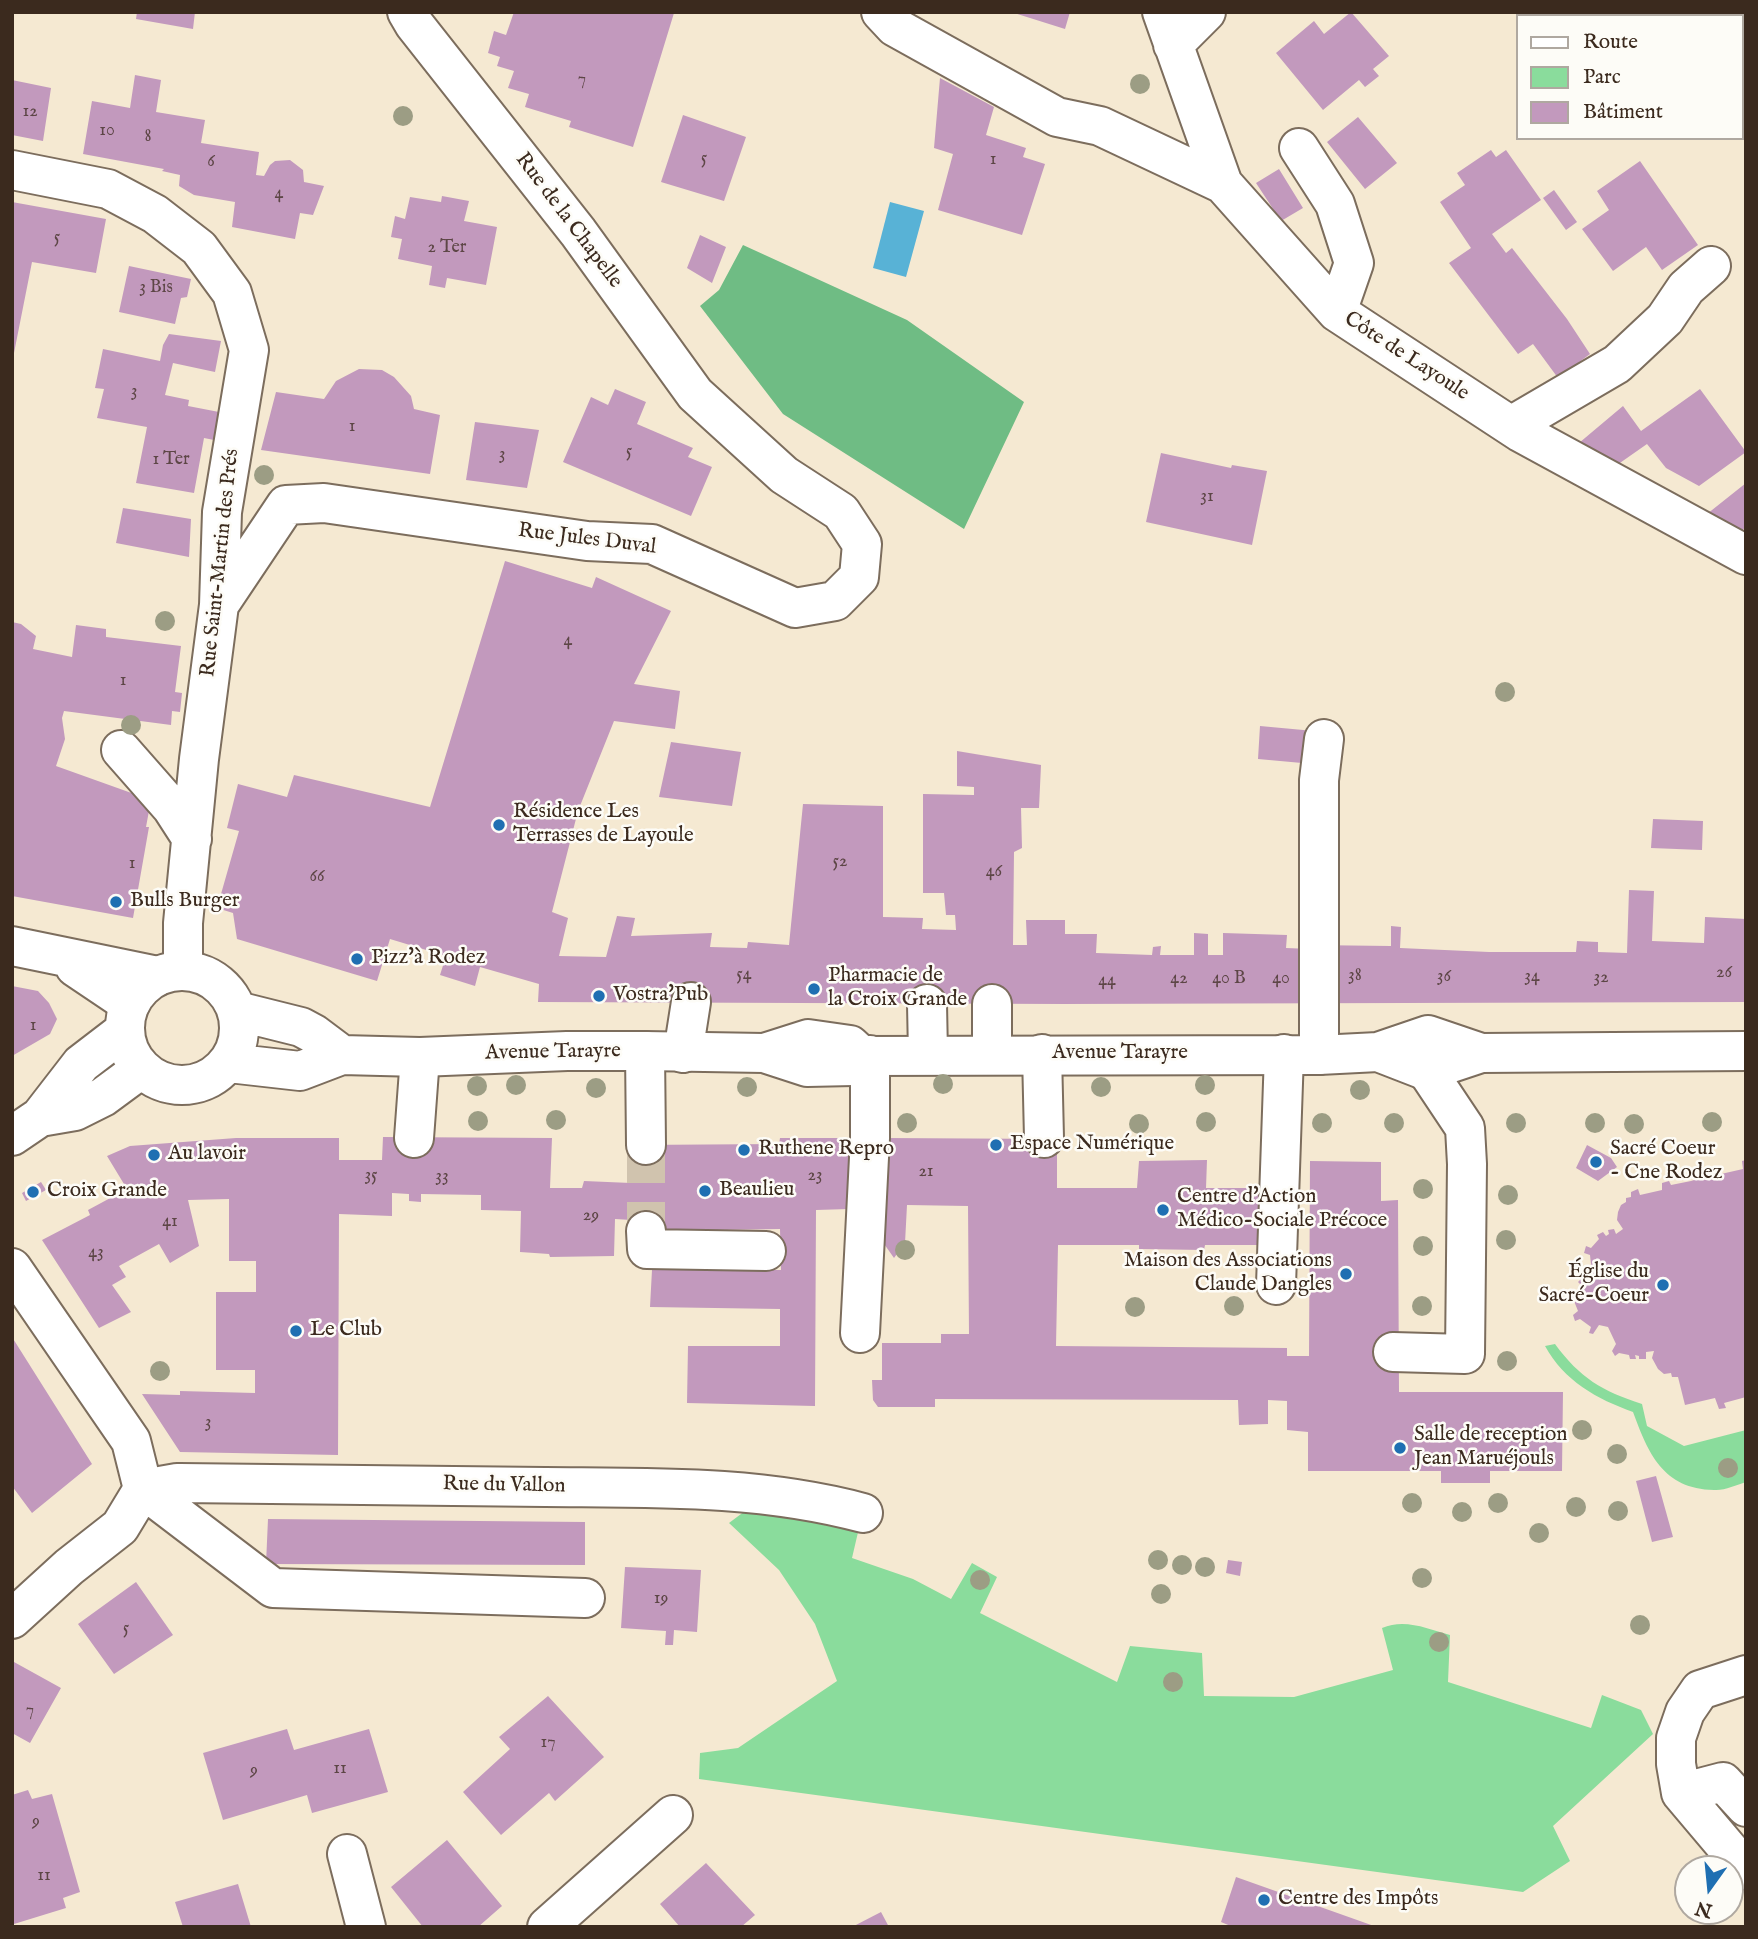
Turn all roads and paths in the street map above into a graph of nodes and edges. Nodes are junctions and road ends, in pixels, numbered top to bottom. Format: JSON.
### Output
{"nodes":[{"id":1,"x":407,"y":12,"type":"edge"},
{"id":2,"x":881,"y":12,"type":"edge"},
{"id":3,"x":1206,"y":12,"type":"edge"},
{"id":4,"x":1168,"y":28,"type":"edge"},
{"id":5,"x":1299,"y":148,"type":"dead end"},
{"id":6,"x":12,"y":170,"type":"edge"},
{"id":7,"x":1223,"y":184,"type":"junction"},
{"id":8,"x":1711,"y":266,"type":"dead end"},
{"id":9,"x":1337,"y":312,"type":"junction"},
{"id":10,"x":1511,"y":426,"type":"junction"},
{"id":11,"x":731,"y":428,"type":"joint"},
{"id":12,"x":1746,"y":555,"type":"edge"},
{"id":13,"x":219,"y":605,"type":"junction"},
{"id":14,"x":1324,"y":740,"type":"dead end"},
{"id":15,"x":121,"y":750,"type":"dead end"},
{"id":16,"x":192,"y":839,"type":"junction"},
{"id":17,"x":12,"y":946,"type":"edge"},
{"id":18,"x":59,"y":956,"type":"junction"},
{"id":19,"x":170,"y":973,"type":"junction"},
{"id":20,"x":691,"y":1002,"type":"dead end"},
{"id":21,"x":927,"y":1004,"type":"dead end"},
{"id":22,"x":992,"y":1004,"type":"dead end"},
{"id":23,"x":237,"y":1011,"type":"junction"},
{"id":24,"x":127,"y":1018,"type":"junction"},
{"id":25,"x":632,"y":1051,"type":"junction"},
{"id":26,"x":1746,"y":1051,"type":"edge"},
{"id":27,"x":1378,"y":1052,"type":"junction"},
{"id":28,"x":683,"y":1053,"type":"junction"},
{"id":29,"x":1481,"y":1053,"type":"junction"},
{"id":30,"x":928,"y":1054,"type":"junction"},
{"id":31,"x":992,"y":1054,"type":"junction"},
{"id":32,"x":1042,"y":1054,"type":"junction"},
{"id":33,"x":1302,"y":1054,"type":"junction"},
{"id":34,"x":342,"y":1055,"type":"junction"},
{"id":35,"x":866,"y":1056,"type":"junction"},
{"id":36,"x":420,"y":1057,"type":"junction"},
{"id":37,"x":229,"y":1063,"type":"junction"},
{"id":38,"x":141,"y":1069,"type":"junction"},
{"id":39,"x":1427,"y":1071,"type":"junction"},
{"id":40,"x":26,"y":1126,"type":"edge"},
{"id":41,"x":414,"y":1138,"type":"dead end"},
{"id":42,"x":1044,"y":1138,"type":"dead end"},
{"id":43,"x":634,"y":1144,"type":"tunnel mouth"},
{"id":44,"x":646,"y":1231,"type":"tunnel mouth"},
{"id":45,"x":766,"y":1251,"type":"dead end"},
{"id":46,"x":12,"y":1268,"type":"edge"},
{"id":47,"x":1276,"y":1285,"type":"dead end"},
{"id":48,"x":860,"y":1333,"type":"dead end"},
{"id":49,"x":1393,"y":1352,"type":"dead end"},
{"id":50,"x":143,"y":1489,"type":"junction"},
{"id":51,"x":863,"y":1513,"type":"dead end"},
{"id":52,"x":585,"y":1598,"type":"dead end"},
{"id":53,"x":12,"y":1619,"type":"edge"},
{"id":54,"x":1746,"y":1675,"type":"edge"},
{"id":55,"x":1700,"y":1690,"type":"junction"},
{"id":56,"x":1746,"y":1706,"type":"edge"},
{"id":57,"x":1681,"y":1793,"type":"junction"},
{"id":58,"x":1746,"y":1807,"type":"edge"},
{"id":59,"x":673,"y":1815,"type":"dead end"},
{"id":60,"x":347,"y":1854,"type":"dead end"},
{"id":61,"x":1746,"y":1870,"type":"edge"},
{"id":62,"x":366,"y":1927,"type":"edge"},
{"id":63,"x":547,"y":1927,"type":"edge"}],
"edges":[{"from":1,"to":11,"type":"street","name":"Rue de la Chapelle"},
{"from":2,"to":7,"type":"street"},
{"from":3,"to":4,"type":"street"},
{"from":4,"to":7,"type":"street","name":"Côte de Layoule"},
{"from":5,"to":9,"type":"street"},
{"from":6,"to":13,"type":"street","name":"Rue Saint-Martin des Prés"},
{"from":7,"to":9,"type":"street","name":"Côte de Layoule"},
{"from":8,"to":10,"type":"street"},
{"from":9,"to":10,"type":"street","name":"Côte de Layoule"},
{"from":10,"to":12,"type":"street","name":"Côte de Layoule"},
{"from":11,"to":13,"type":"street","name":"Rue Jules Duval"},
{"from":13,"to":16,"type":"street","name":"Rue Saint-Martin des Prés"},
{"from":14,"to":33,"type":"street"},
{"from":15,"to":16,"type":"street"},
{"from":16,"to":19,"type":"street","name":"Rue Saint-Martin des Prés"},
{"from":17,"to":18,"type":"street"},
{"from":18,"to":19,"type":"street"},
{"from":18,"to":24,"type":"street"},
{"from":19,"to":23,"type":"street"},
{"from":19,"to":24,"type":"street"},
{"from":20,"to":28,"type":"street"},
{"from":21,"to":30,"type":"street"},
{"from":22,"to":31,"type":"street"},
{"from":23,"to":34,"type":"street"},
{"from":23,"to":37,"type":"street"},
{"from":24,"to":38,"type":"street"},
{"from":24,"to":40,"type":"street"},
{"from":25,"to":28,"type":"street","name":"Avenue Tarayre"},
{"from":25,"to":36,"type":"street","name":"Avenue Tarayre"},
{"from":25,"to":43,"type":"street"},
{"from":26,"to":29,"type":"street","name":"Avenue Tarayre"},
{"from":27,"to":29,"type":"street","name":"Avenue Tarayre"},
{"from":27,"to":33,"type":"street","name":"Avenue Tarayre"},
{"from":27,"to":39,"type":"street","name":"Avenue Tarayre"},
{"from":28,"to":35,"type":"street","name":"Avenue Tarayre"},
{"from":29,"to":39,"type":"street","name":"Avenue Tarayre"},
{"from":30,"to":31,"type":"street","name":"Avenue Tarayre"},
{"from":30,"to":35,"type":"street","name":"Avenue Tarayre"},
{"from":31,"to":32,"type":"street","name":"Avenue Tarayre"},
{"from":32,"to":33,"type":"street","name":"Avenue Tarayre"},
{"from":32,"to":42,"type":"street"},
{"from":33,"to":47,"type":"street"},
{"from":34,"to":36,"type":"street","name":"Avenue Tarayre"},
{"from":34,"to":37,"type":"street","name":"Avenue Tarayre"},
{"from":35,"to":48,"type":"street"},
{"from":36,"to":41,"type":"street"},
{"from":37,"to":38,"type":"street"},
{"from":38,"to":40,"type":"street"},
{"from":39,"to":49,"type":"street"},
{"from":44,"to":45,"type":"street"},
{"from":46,"to":50,"type":"street"},
{"from":50,"to":51,"type":"street","name":"Rue du Vallon"},
{"from":50,"to":52,"type":"street"},
{"from":50,"to":53,"type":"street"},
{"from":54,"to":55,"type":"street"},
{"from":55,"to":56,"type":"street"},
{"from":55,"to":57,"type":"street"},
{"from":57,"to":58,"type":"street"},
{"from":57,"to":61,"type":"street"},
{"from":59,"to":63,"type":"street"},
{"from":60,"to":62,"type":"street"}]}
